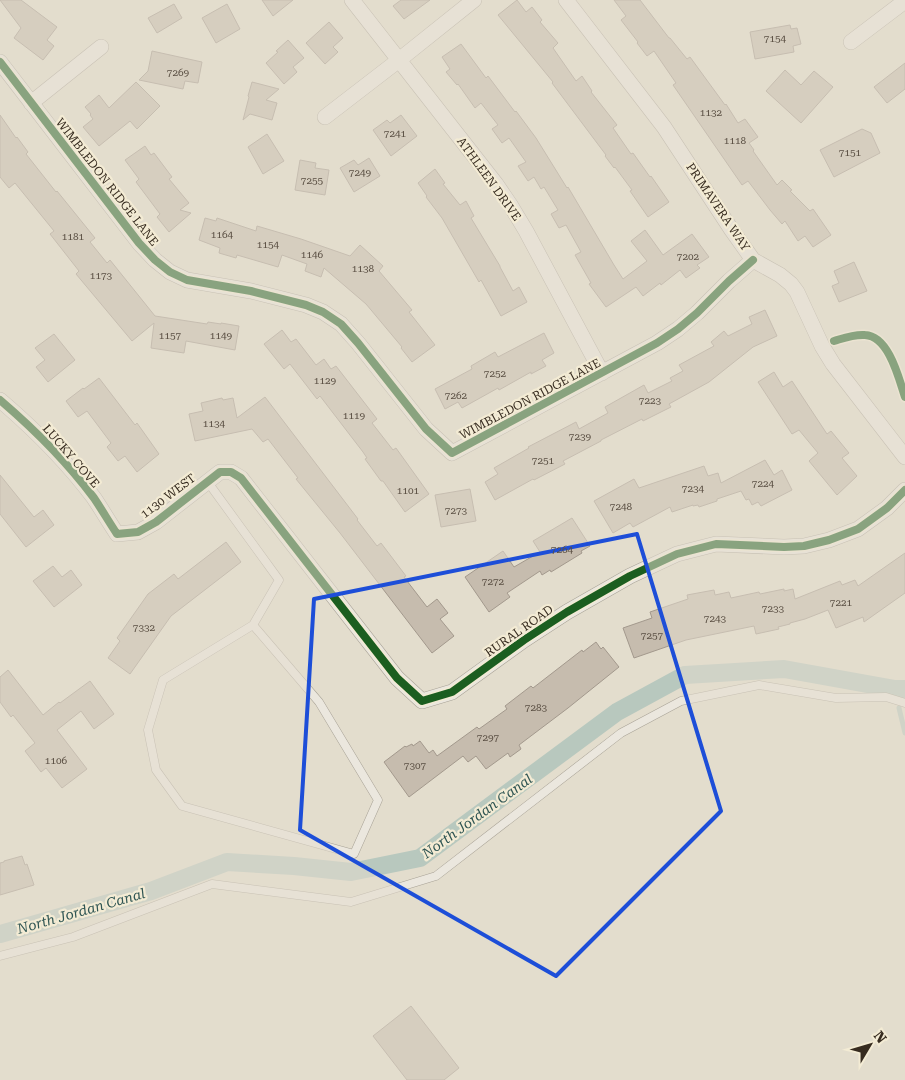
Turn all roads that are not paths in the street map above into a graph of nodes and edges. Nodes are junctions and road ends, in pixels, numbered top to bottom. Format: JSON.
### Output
{"nodes":[{"id":1,"x":352,"y":0,"type":"edge"},
{"id":2,"x":474,"y":0,"type":"edge"},
{"id":3,"x":566,"y":0,"type":"edge"},
{"id":4,"x":905,"y":1,"type":"edge"},
{"id":5,"x":852,"y":42,"type":"dead end"},
{"id":6,"x":101,"y":47,"type":"dead end"},
{"id":7,"x":398,"y":60,"type":"junction"},
{"id":8,"x":0,"y":62,"type":"edge"},
{"id":9,"x":31,"y":103,"type":"junction"},
{"id":10,"x":325,"y":116,"type":"dead end"},
{"id":11,"x":753,"y":260,"type":"junction"},
{"id":12,"x":602,"y":373,"type":"junction"},
{"id":13,"x":0,"y":400,"type":"edge"},
{"id":14,"x":905,"y":458,"type":"edge"},
{"id":15,"x":232,"y":472,"type":"joint"},
{"id":16,"x":207,"y":481,"type":"junction"},
{"id":17,"x":905,"y":490,"type":"edge"},
{"id":18,"x":117,"y":534,"type":"joint"},
{"id":19,"x":253,"y":625,"type":"junction"},
{"id":20,"x":905,"y":703,"type":"edge"},
{"id":21,"x":0,"y":956,"type":"edge"}],
"edges":[{"from":1,"to":7,"type":"street","name":"ATHLEEN DRIVE"},
{"from":2,"to":7,"type":"street"},
{"from":3,"to":11,"type":"street","name":"PRIMAVERA WAY"},
{"from":4,"to":5,"type":"street"},
{"from":6,"to":9,"type":"street"},
{"from":7,"to":10,"type":"street"},
{"from":7,"to":12,"type":"street","name":"ATHLEEN DRIVE"},
{"from":8,"to":9,"type":"street","name":"WIMBLEDON RIDGE LANE"},
{"from":9,"to":12,"type":"street","name":"WIMBLEDON RIDGE LANE"},
{"from":11,"to":12,"type":"street","name":"WIMBLEDON RIDGE LANE"},
{"from":11,"to":14,"type":"street","name":"PRIMAVERA WAY"},
{"from":13,"to":18,"type":"street","name":"LUCKY COVE"},
{"from":15,"to":16,"type":"street","name":"1130 WEST"},
{"from":15,"to":17,"type":"street","name":"RURAL ROAD"},
{"from":16,"to":18,"type":"street","name":"1130 WEST"},
{"from":16,"to":19,"type":"lane"},
{"from":19,"to":19,"type":"lane"},
{"from":20,"to":21,"type":"lane"}]}
